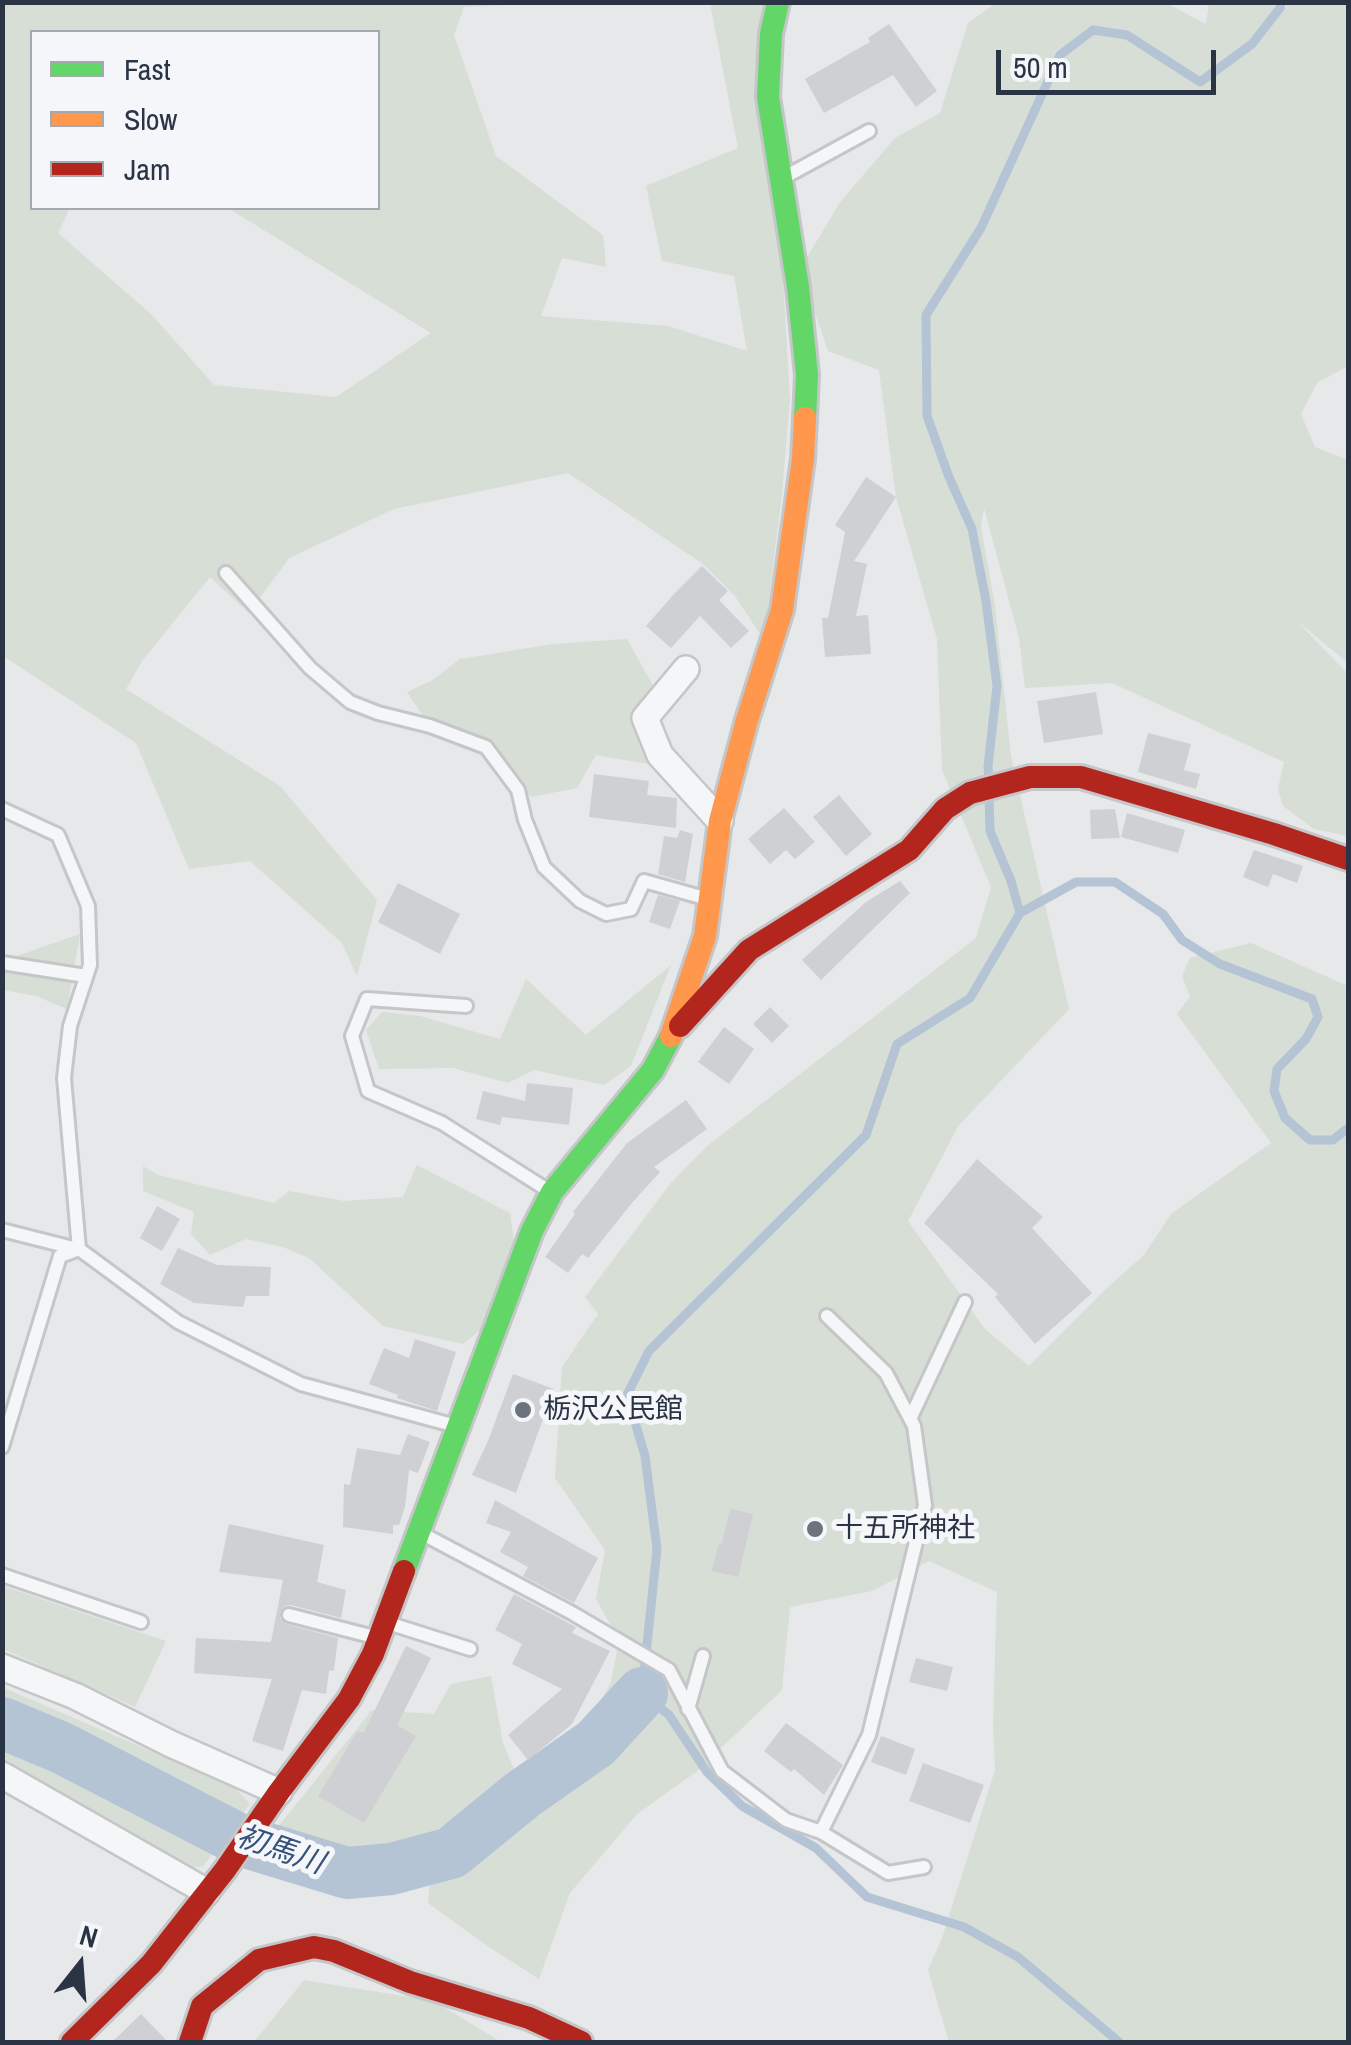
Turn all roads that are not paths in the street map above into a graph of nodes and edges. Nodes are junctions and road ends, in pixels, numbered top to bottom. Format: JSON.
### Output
{"nodes":[{"id":1,"x":778,"y":2,"type":"edge"},
{"id":2,"x":869,"y":131,"type":"dead end"},
{"id":3,"x":781,"y":179,"type":"junction"},
{"id":4,"x":226,"y":574,"type":"dead end"},
{"id":5,"x":686,"y":669,"type":"dead end"},
{"id":6,"x":2,"y":809,"type":"edge"},
{"id":7,"x":720,"y":821,"type":"junction"},
{"id":8,"x":1348,"y":859,"type":"edge"},
{"id":9,"x":710,"y":900,"type":"junction"},
{"id":10,"x":2,"y":963,"type":"edge"},
{"id":11,"x":86,"y":976,"type":"junction"},
{"id":12,"x":466,"y":1006,"type":"dead end"},
{"id":13,"x":672,"y":1034,"type":"junction"},
{"id":14,"x":552,"y":1192,"type":"junction"},
{"id":15,"x":2,"y":1230,"type":"edge"},
{"id":16,"x":79,"y":1249,"type":"junction"},
{"id":17,"x":965,"y":1302,"type":"dead end"},
{"id":18,"x":827,"y":1316,"type":"dead end"},
{"id":19,"x":910,"y":1420,"type":"junction"},
{"id":20,"x":459,"y":1427,"type":"junction"},
{"id":21,"x":2,"y":1447,"type":"edge"},
{"id":22,"x":419,"y":1532,"type":"junction"},
{"id":23,"x":2,"y":1575,"type":"edge"},
{"id":24,"x":288,"y":1614,"type":"dead end"},
{"id":25,"x":141,"y":1622,"type":"dead end"},
{"id":26,"x":382,"y":1631,"type":"junction"},
{"id":27,"x":470,"y":1649,"type":"dead end"},
{"id":28,"x":703,"y":1656,"type":"dead end"},
{"id":29,"x":2,"y":1667,"type":"edge"},
{"id":30,"x":688,"y":1709,"type":"junction"},
{"id":31,"x":2,"y":1774,"type":"edge"},
{"id":32,"x":273,"y":1801,"type":"junction"},
{"id":33,"x":821,"y":1832,"type":"junction"},
{"id":34,"x":924,"y":1867,"type":"dead end"},
{"id":35,"x":207,"y":1892,"type":"junction"},
{"id":36,"x":72,"y":2042,"type":"edge"},
{"id":37,"x":190,"y":2042,"type":"edge"},
{"id":38,"x":581,"y":2042,"type":"edge"}],
"edges":[{"from":1,"to":3,"type":"street"},
{"from":2,"to":3,"type":"lane"},
{"from":3,"to":7,"type":"street"},
{"from":4,"to":9,"type":"lane"},
{"from":5,"to":7,"type":"street"},
{"from":6,"to":11,"type":"lane"},
{"from":7,"to":9,"type":"street"},
{"from":8,"to":13,"type":"street"},
{"from":9,"to":13,"type":"street"},
{"from":10,"to":11,"type":"lane"},
{"from":11,"to":16,"type":"lane"},
{"from":12,"to":14,"type":"lane"},
{"from":13,"to":14,"type":"street"},
{"from":14,"to":20,"type":"street"},
{"from":15,"to":16,"type":"lane"},
{"from":16,"to":20,"type":"lane"},
{"from":16,"to":21,"type":"lane"},
{"from":17,"to":19,"type":"lane"},
{"from":18,"to":19,"type":"lane"},
{"from":19,"to":33,"type":"lane"},
{"from":20,"to":22,"type":"street"},
{"from":22,"to":26,"type":"street"},
{"from":22,"to":30,"type":"lane"},
{"from":23,"to":25,"type":"lane"},
{"from":24,"to":26,"type":"lane"},
{"from":26,"to":27,"type":"lane"},
{"from":26,"to":32,"type":"street"},
{"from":28,"to":30,"type":"lane"},
{"from":29,"to":32,"type":"street"},
{"from":30,"to":33,"type":"lane"},
{"from":31,"to":35,"type":"street"},
{"from":32,"to":35,"type":"street"},
{"from":33,"to":34,"type":"lane"},
{"from":35,"to":36,"type":"street"},
{"from":37,"to":38,"type":"street"}]}
